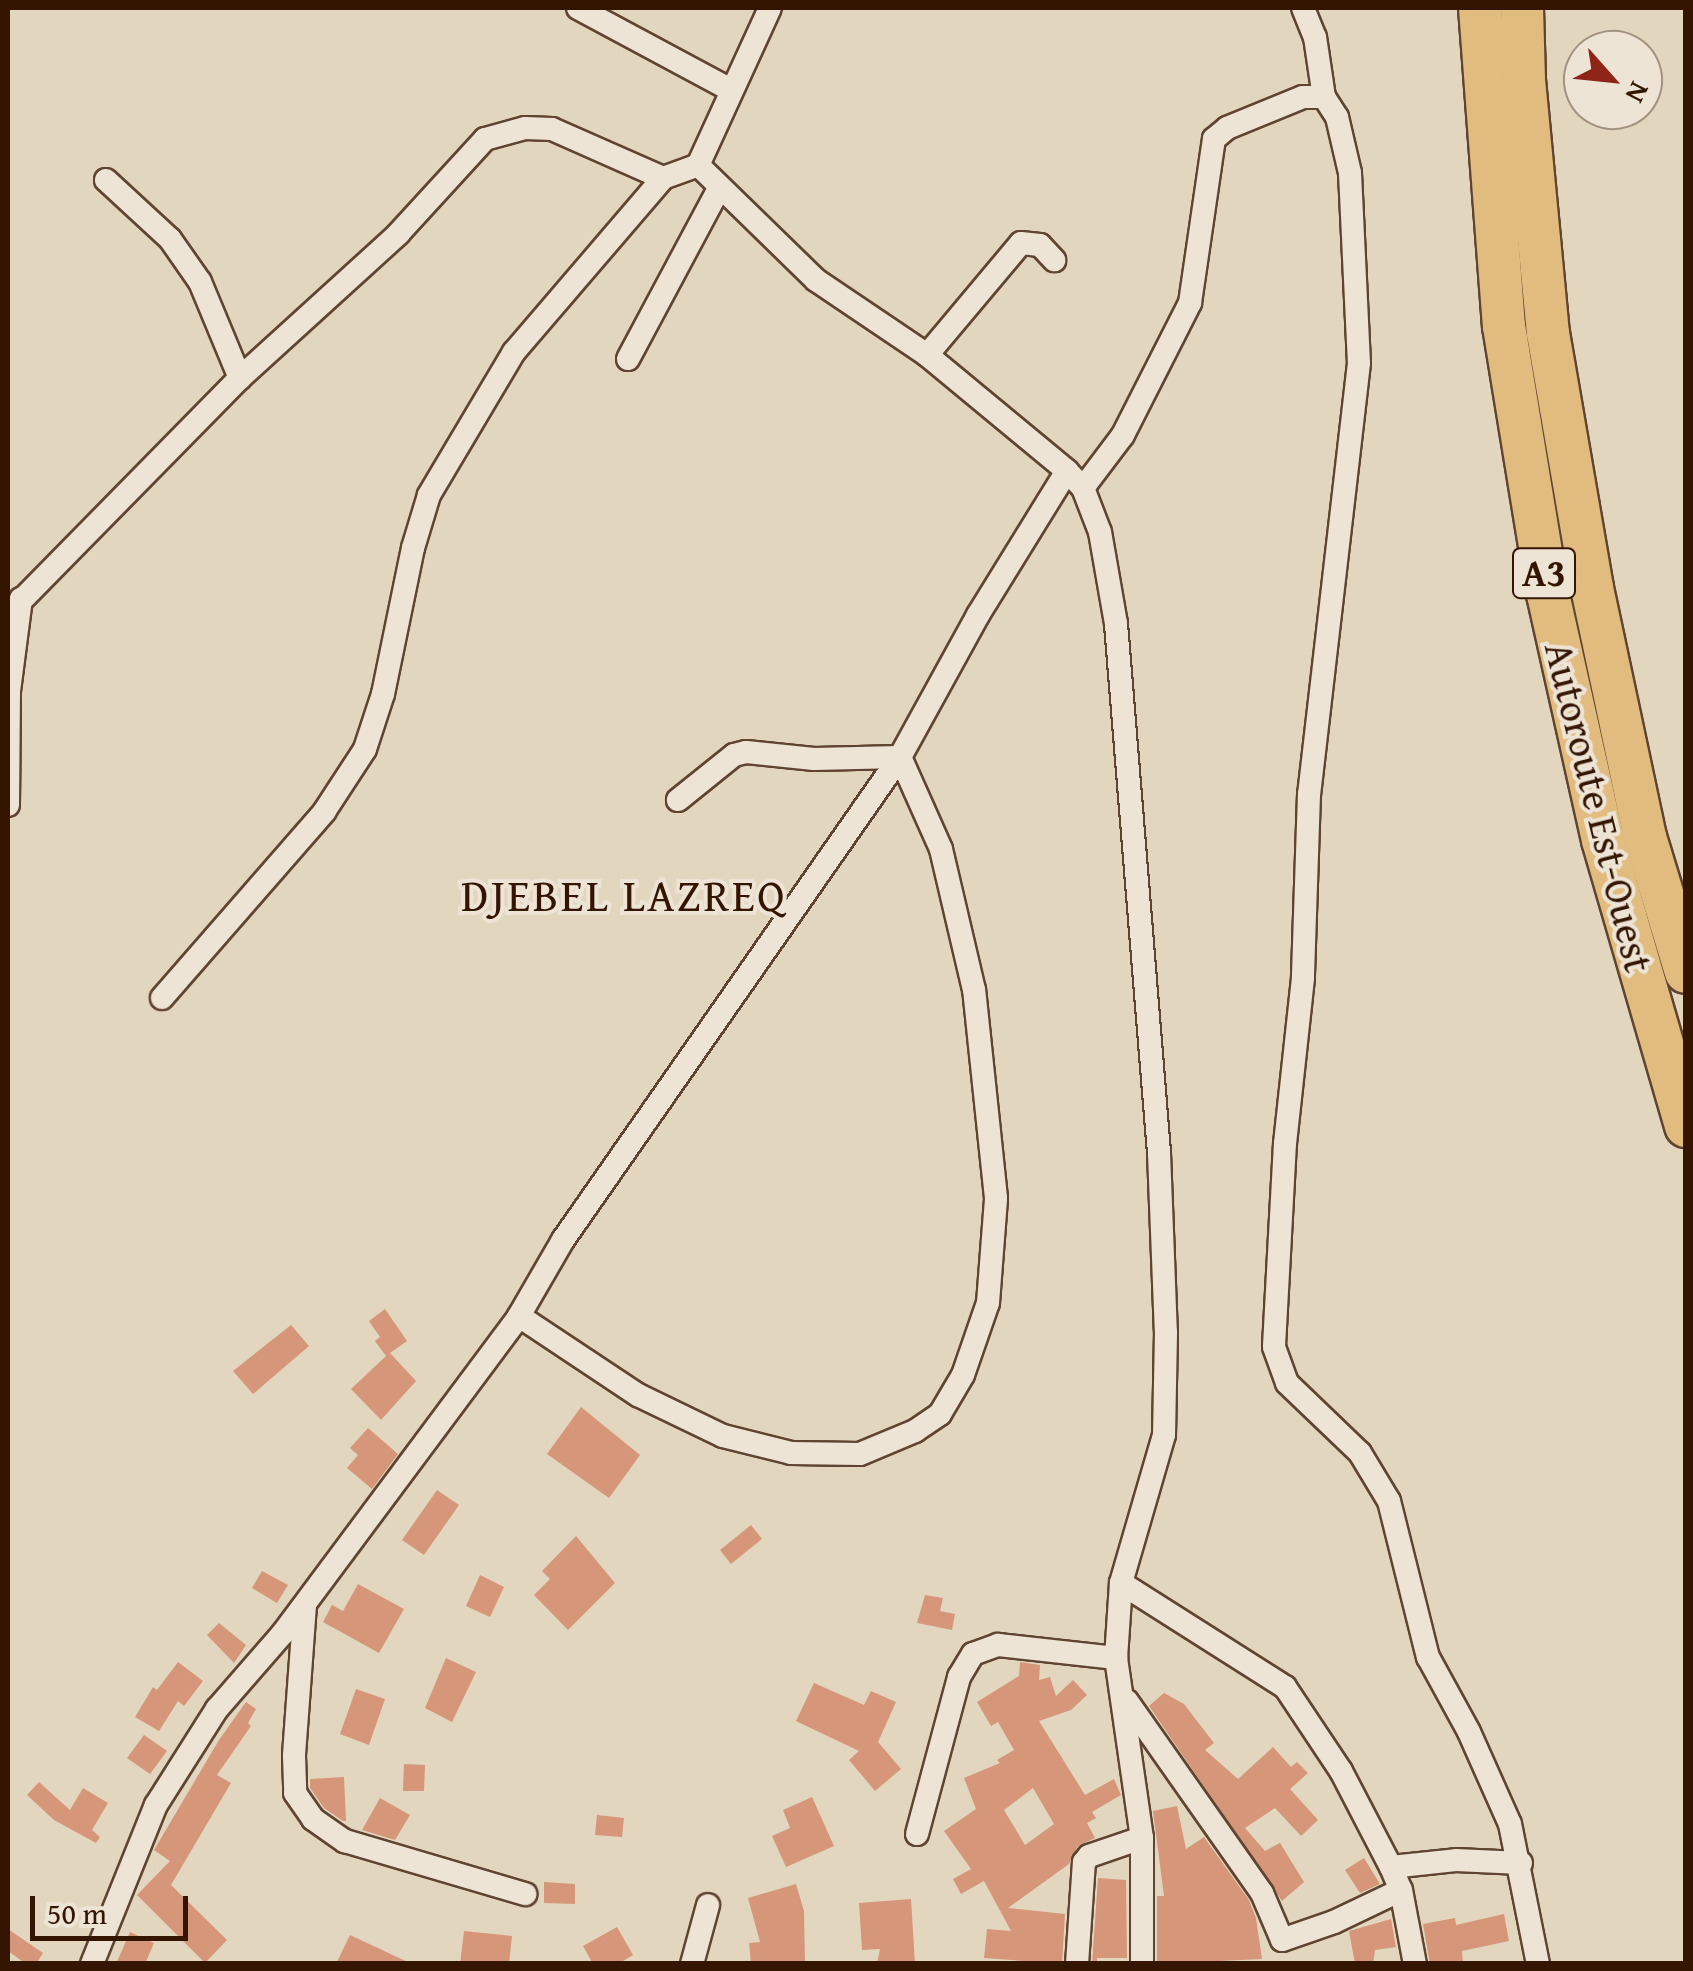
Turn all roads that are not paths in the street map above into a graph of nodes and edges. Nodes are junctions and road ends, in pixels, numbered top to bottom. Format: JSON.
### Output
{"nodes":[{"id":1,"x":578,"y":8,"type":"edge"},
{"id":2,"x":770,"y":8,"type":"edge"},
{"id":3,"x":1303,"y":8,"type":"edge"},
{"id":4,"x":1480,"y":8,"type":"edge"},
{"id":5,"x":1522,"y":8,"type":"edge"},
{"id":6,"x":731,"y":90,"type":"junction"},
{"id":7,"x":1324,"y":97,"type":"junction"},
{"id":8,"x":698,"y":165,"type":"junction"},
{"id":9,"x":664,"y":178,"type":"junction"},
{"id":10,"x":106,"y":180,"type":"dead end"},
{"id":11,"x":720,"y":187,"type":"junction"},
{"id":12,"x":1054,"y":260,"type":"dead end"},
{"id":13,"x":927,"y":355,"type":"junction"},
{"id":14,"x":628,"y":359,"type":"dead end"},
{"id":15,"x":240,"y":378,"type":"junction"},
{"id":16,"x":1075,"y":480,"type":"junction"},
{"id":17,"x":15,"y":605,"type":"edge"},
{"id":18,"x":900,"y":757,"type":"junction"},
{"id":19,"x":678,"y":800,"type":"dead end"},
{"id":20,"x":8,"y":805,"type":"edge"},
{"id":21,"x":1686,"y":972,"type":"edge"},
{"id":22,"x":162,"y":998,"type":"dead end"},
{"id":23,"x":1686,"y":1126,"type":"edge"},
{"id":24,"x":519,"y":1316,"type":"junction"},
{"id":25,"x":1121,"y":1583,"type":"junction"},
{"id":26,"x":305,"y":1602,"type":"junction"},
{"id":27,"x":1116,"y":1658,"type":"junction"},
{"id":28,"x":1122,"y":1692,"type":"junction"},
{"id":29,"x":917,"y":1834,"type":"dead end"},
{"id":30,"x":1142,"y":1838,"type":"junction"},
{"id":31,"x":1521,"y":1863,"type":"junction"},
{"id":32,"x":1391,"y":1867,"type":"junction"},
{"id":33,"x":1401,"y":1890,"type":"junction"},
{"id":34,"x":525,"y":1894,"type":"dead end"},
{"id":35,"x":708,"y":1905,"type":"dead end"},
{"id":36,"x":1284,"y":1952,"type":"edge"},
{"id":37,"x":92,"y":1964,"type":"edge"},
{"id":38,"x":692,"y":1964,"type":"edge"},
{"id":39,"x":1077,"y":1964,"type":"edge"},
{"id":40,"x":1142,"y":1964,"type":"edge"},
{"id":41,"x":1415,"y":1964,"type":"edge"},
{"id":42,"x":1538,"y":1964,"type":"edge"}],
"edges":[{"from":1,"to":6,"type":"street"},
{"from":2,"to":6,"type":"street"},
{"from":3,"to":7,"type":"street"},
{"from":4,"to":23,"type":"highway","name":"Autoroute Est-Ouest","number":"A3"},
{"from":5,"to":21,"type":"highway","name":"Autoroute Est-Ouest","number":"A3"},
{"from":6,"to":8,"type":"street"},
{"from":7,"to":16,"type":"street"},
{"from":7,"to":31,"type":"street"},
{"from":8,"to":9,"type":"street"},
{"from":8,"to":11,"type":"street"},
{"from":9,"to":15,"type":"street"},
{"from":9,"to":22,"type":"street"},
{"from":10,"to":15,"type":"street"},
{"from":11,"to":13,"type":"street"},
{"from":11,"to":14,"type":"street"},
{"from":12,"to":13,"type":"street"},
{"from":13,"to":16,"type":"street"},
{"from":15,"to":17,"type":"street"},
{"from":16,"to":18,"type":"street"},
{"from":16,"to":25,"type":"street"},
{"from":17,"to":20,"type":"street"},
{"from":18,"to":19,"type":"street"},
{"from":18,"to":24,"type":"street"},
{"from":18,"to":24,"type":"street"},
{"from":24,"to":26,"type":"street"},
{"from":25,"to":27,"type":"street"},
{"from":25,"to":32,"type":"street"},
{"from":26,"to":34,"type":"street"},
{"from":26,"to":37,"type":"street"},
{"from":27,"to":28,"type":"street"},
{"from":27,"to":29,"type":"street"},
{"from":28,"to":30,"type":"street"},
{"from":28,"to":36,"type":"street"},
{"from":30,"to":39,"type":"street"},
{"from":30,"to":40,"type":"street"},
{"from":31,"to":32,"type":"street"},
{"from":31,"to":42,"type":"street"},
{"from":32,"to":33,"type":"street"},
{"from":33,"to":36,"type":"street"},
{"from":33,"to":41,"type":"street"},
{"from":35,"to":38,"type":"street"}]}
